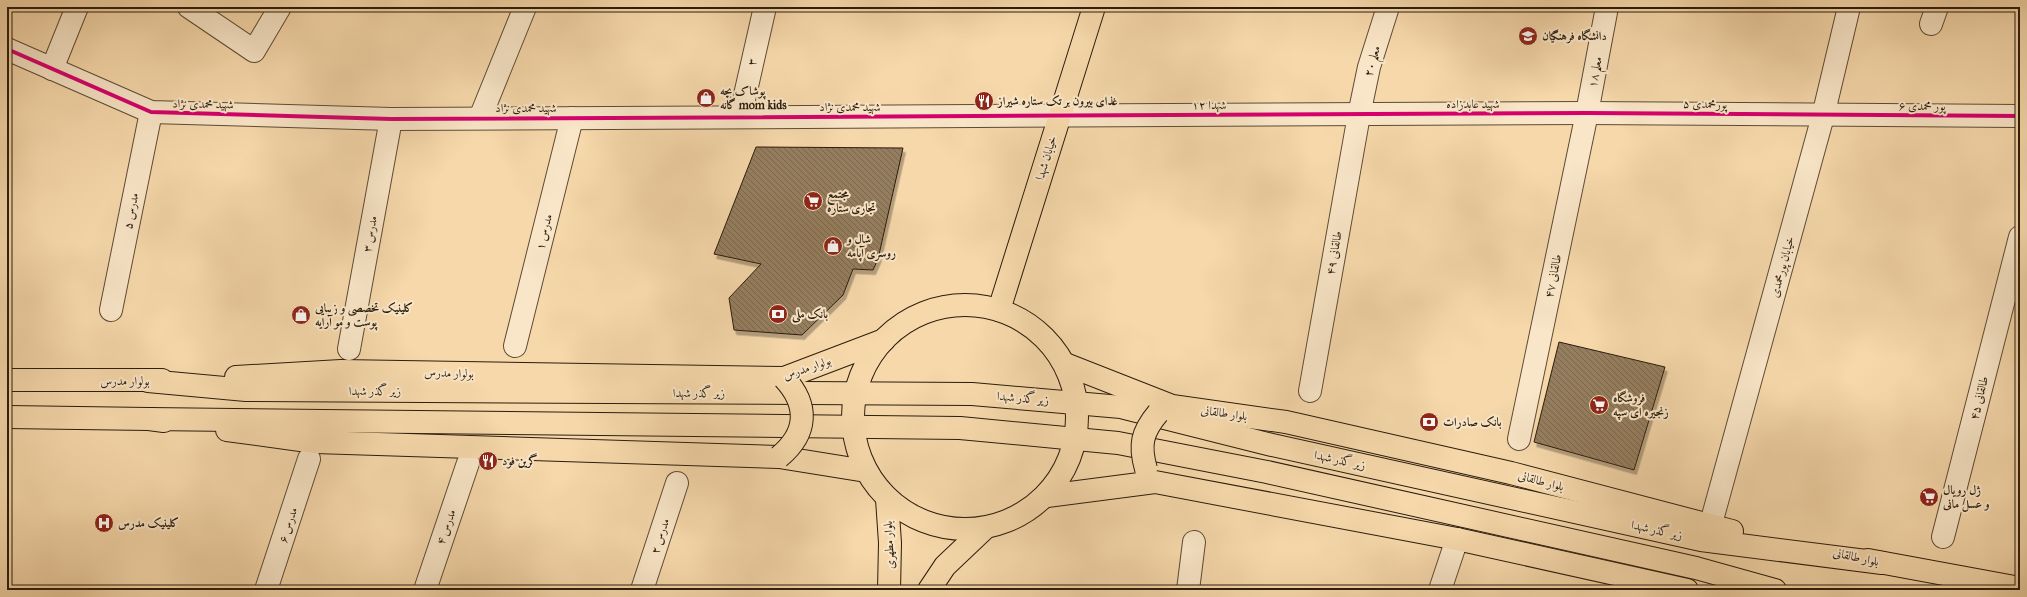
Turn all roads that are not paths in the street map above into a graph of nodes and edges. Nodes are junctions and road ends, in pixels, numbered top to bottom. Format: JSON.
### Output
{"nodes":[{"id":1,"x":77,"y":7,"type":"edge"},
{"id":2,"x":189,"y":7,"type":"edge"},
{"id":3,"x":280,"y":7,"type":"edge"},
{"id":4,"x":525,"y":7,"type":"edge"},
{"id":5,"x":765,"y":7,"type":"edge"},
{"id":6,"x":1094,"y":7,"type":"edge"},
{"id":7,"x":1388,"y":7,"type":"edge"},
{"id":8,"x":1607,"y":7,"type":"edge"},
{"id":9,"x":1845,"y":8,"type":"edge"},
{"id":10,"x":7,"y":49,"type":"edge"},
{"id":11,"x":52,"y":69,"type":"junction"},
{"id":12,"x":151,"y":112,"type":"junction"},
{"id":13,"x":1587,"y":113,"type":"junction"},
{"id":14,"x":1358,"y":115,"type":"junction"},
{"id":15,"x":1059,"y":116,"type":"junction"},
{"id":16,"x":1823,"y":116,"type":"junction"},
{"id":17,"x":2020,"y":116,"type":"edge"},
{"id":18,"x":740,"y":117,"type":"junction"},
{"id":19,"x":480,"y":118,"type":"junction"},
{"id":20,"x":572,"y":118,"type":"junction"},
{"id":21,"x":391,"y":119,"type":"junction"},
{"id":22,"x":2020,"y":237,"type":"edge"},
{"id":23,"x":2017,"y":261,"type":"edge"},
{"id":24,"x":111,"y":310,"type":"dead end"},
{"id":25,"x":999,"y":310,"type":"junction"},
{"id":26,"x":884,"y":340,"type":"junction"},
{"id":27,"x":515,"y":346,"type":"dead end"},
{"id":28,"x":349,"y":349,"type":"dead end"},
{"id":29,"x":1065,"y":364,"type":"junction"},
{"id":30,"x":784,"y":378,"type":"junction"},
{"id":31,"x":7,"y":380,"type":"edge"},
{"id":32,"x":148,"y":381,"type":"junction"},
{"id":33,"x":1310,"y":391,"type":"dead end"},
{"id":34,"x":1165,"y":409,"type":"junction"},
{"id":35,"x":7,"y":417,"type":"edge"},
{"id":36,"x":150,"y":419,"type":"junction"},
{"id":37,"x":1519,"y":439,"type":"dead end"},
{"id":38,"x":778,"y":457,"type":"junction"},
{"id":39,"x":309,"y":459,"type":"dead end"},
{"id":40,"x":468,"y":463,"type":"dead end"},
{"id":41,"x":866,"y":471,"type":"junction"},
{"id":42,"x":1151,"y":475,"type":"junction"},
{"id":43,"x":677,"y":483,"type":"dead end"},
{"id":44,"x":1047,"y":496,"type":"junction"},
{"id":45,"x":887,"y":499,"type":"junction"},
{"id":46,"x":1710,"y":527,"type":"junction"},
{"id":47,"x":984,"y":529,"type":"junction"},
{"id":48,"x":1943,"y":537,"type":"dead end"},
{"id":49,"x":1456,"y":539,"type":"junction"},
{"id":50,"x":1194,"y":542,"type":"dead end"},
{"id":51,"x":1882,"y":563,"type":"junction"},
{"id":52,"x":2020,"y":588,"type":"edge"},
{"id":53,"x":266,"y":590,"type":"edge"},
{"id":54,"x":425,"y":590,"type":"edge"},
{"id":55,"x":642,"y":590,"type":"edge"},
{"id":56,"x":889,"y":590,"type":"edge"},
{"id":57,"x":929,"y":590,"type":"edge"},
{"id":58,"x":1188,"y":590,"type":"edge"},
{"id":59,"x":1440,"y":590,"type":"edge"},
{"id":60,"x":1687,"y":590,"type":"edge"},
{"id":61,"x":1776,"y":590,"type":"edge"}],
"edges":[{"from":1,"to":11,"type":"street"},
{"from":2,"to":3,"type":"street"},
{"from":4,"to":19,"type":"street"},
{"from":5,"to":18,"type":"street","name":"۳"},
{"from":6,"to":15,"type":"main road","name":"خیابان شهدا"},
{"from":7,"to":14,"type":"street","name":"معلم ۲۰"},
{"from":8,"to":13,"type":"street","name":"معلم ۱۸"},
{"from":9,"to":16,"type":"street","name":"خیابان پورمحمدی"},
{"from":10,"to":11,"type":"street","name":"شهید محمدی نژاد"},
{"from":11,"to":12,"type":"street","name":"شهید محمدی نژاد"},
{"from":12,"to":21,"type":"street","name":"شهید محمدی نژاد"},
{"from":12,"to":24,"type":"street","name":"مدرس ۵"},
{"from":13,"to":14,"type":"street","name":"شهید عابدزاده"},
{"from":13,"to":16,"type":"street","name":"پورمحمدی ۵"},
{"from":13,"to":37,"type":"street","name":"طالقانی ۴۷"},
{"from":14,"to":15,"type":"street","name":"۱۲ شهدا"},
{"from":14,"to":33,"type":"street","name":"طالقانی ۴۹"},
{"from":15,"to":18,"type":"street","name":"شهید محمدی نژاد"},
{"from":15,"to":25,"type":"main road","name":"خیابان شهدا"},
{"from":16,"to":17,"type":"street","name":"پور محمدی ۶"},
{"from":16,"to":46,"type":"street","name":"خیابان پورمحمدی"},
{"from":18,"to":20,"type":"street","name":"شهید محمدی نژاد"},
{"from":19,"to":20,"type":"street","name":"شهید محمدی نژاد"},
{"from":19,"to":21,"type":"street","name":"شهید محمدی نژاد"},
{"from":20,"to":27,"type":"street","name":"مدرس ۱"},
{"from":21,"to":28,"type":"street","name":"مدرس ۳"},
{"from":22,"to":23,"type":"street","name":"طالقانی ۴۵"},
{"from":23,"to":48,"type":"street","name":"طالقانی ۴۵"},
{"from":25,"to":26,"type":"main road"},
{"from":25,"to":29,"type":"main road"},
{"from":26,"to":30,"type":"main road","name":"بولوار مدرس"},
{"from":26,"to":41,"type":"main road"},
{"from":29,"to":34,"type":"main road","name":"بلوار طالقانی"},
{"from":29,"to":44,"type":"main road"},
{"from":30,"to":32,"type":"main road","name":"بولوار مدرس"},
{"from":30,"to":38,"type":"main road","bridge":true},
{"from":31,"to":32,"type":"main road","name":"بولوار مدرس"},
{"from":32,"to":51,"type":"main road","name":"زیر گذر شهدا"},
{"from":34,"to":42,"type":"main road","bridge":true},
{"from":34,"to":46,"type":"main road","name":"بلوار طالقانی"},
{"from":35,"to":36,"type":"main road"},
{"from":36,"to":38,"type":"main road"},
{"from":36,"to":61,"type":"main road"},
{"from":38,"to":41,"type":"main road"},
{"from":39,"to":53,"type":"street","name":"مدرس ۶"},
{"from":40,"to":54,"type":"street","name":"مدرس ۴"},
{"from":41,"to":45,"type":"main road"},
{"from":42,"to":44,"type":"main road"},
{"from":42,"to":49,"type":"main road"},
{"from":43,"to":55,"type":"street","name":"مدرس ۲"},
{"from":44,"to":47,"type":"main road"},
{"from":45,"to":47,"type":"main road"},
{"from":45,"to":56,"type":"main road","name":"بلوار مطهری"},
{"from":46,"to":51,"type":"main road","name":"بلوار طالقانی"},
{"from":47,"to":57,"type":"main road"},
{"from":49,"to":59,"type":"street"},
{"from":49,"to":60,"type":"main road"},
{"from":50,"to":58,"type":"street"},
{"from":51,"to":52,"type":"main road","name":"بلوار طالقانی"}]}
